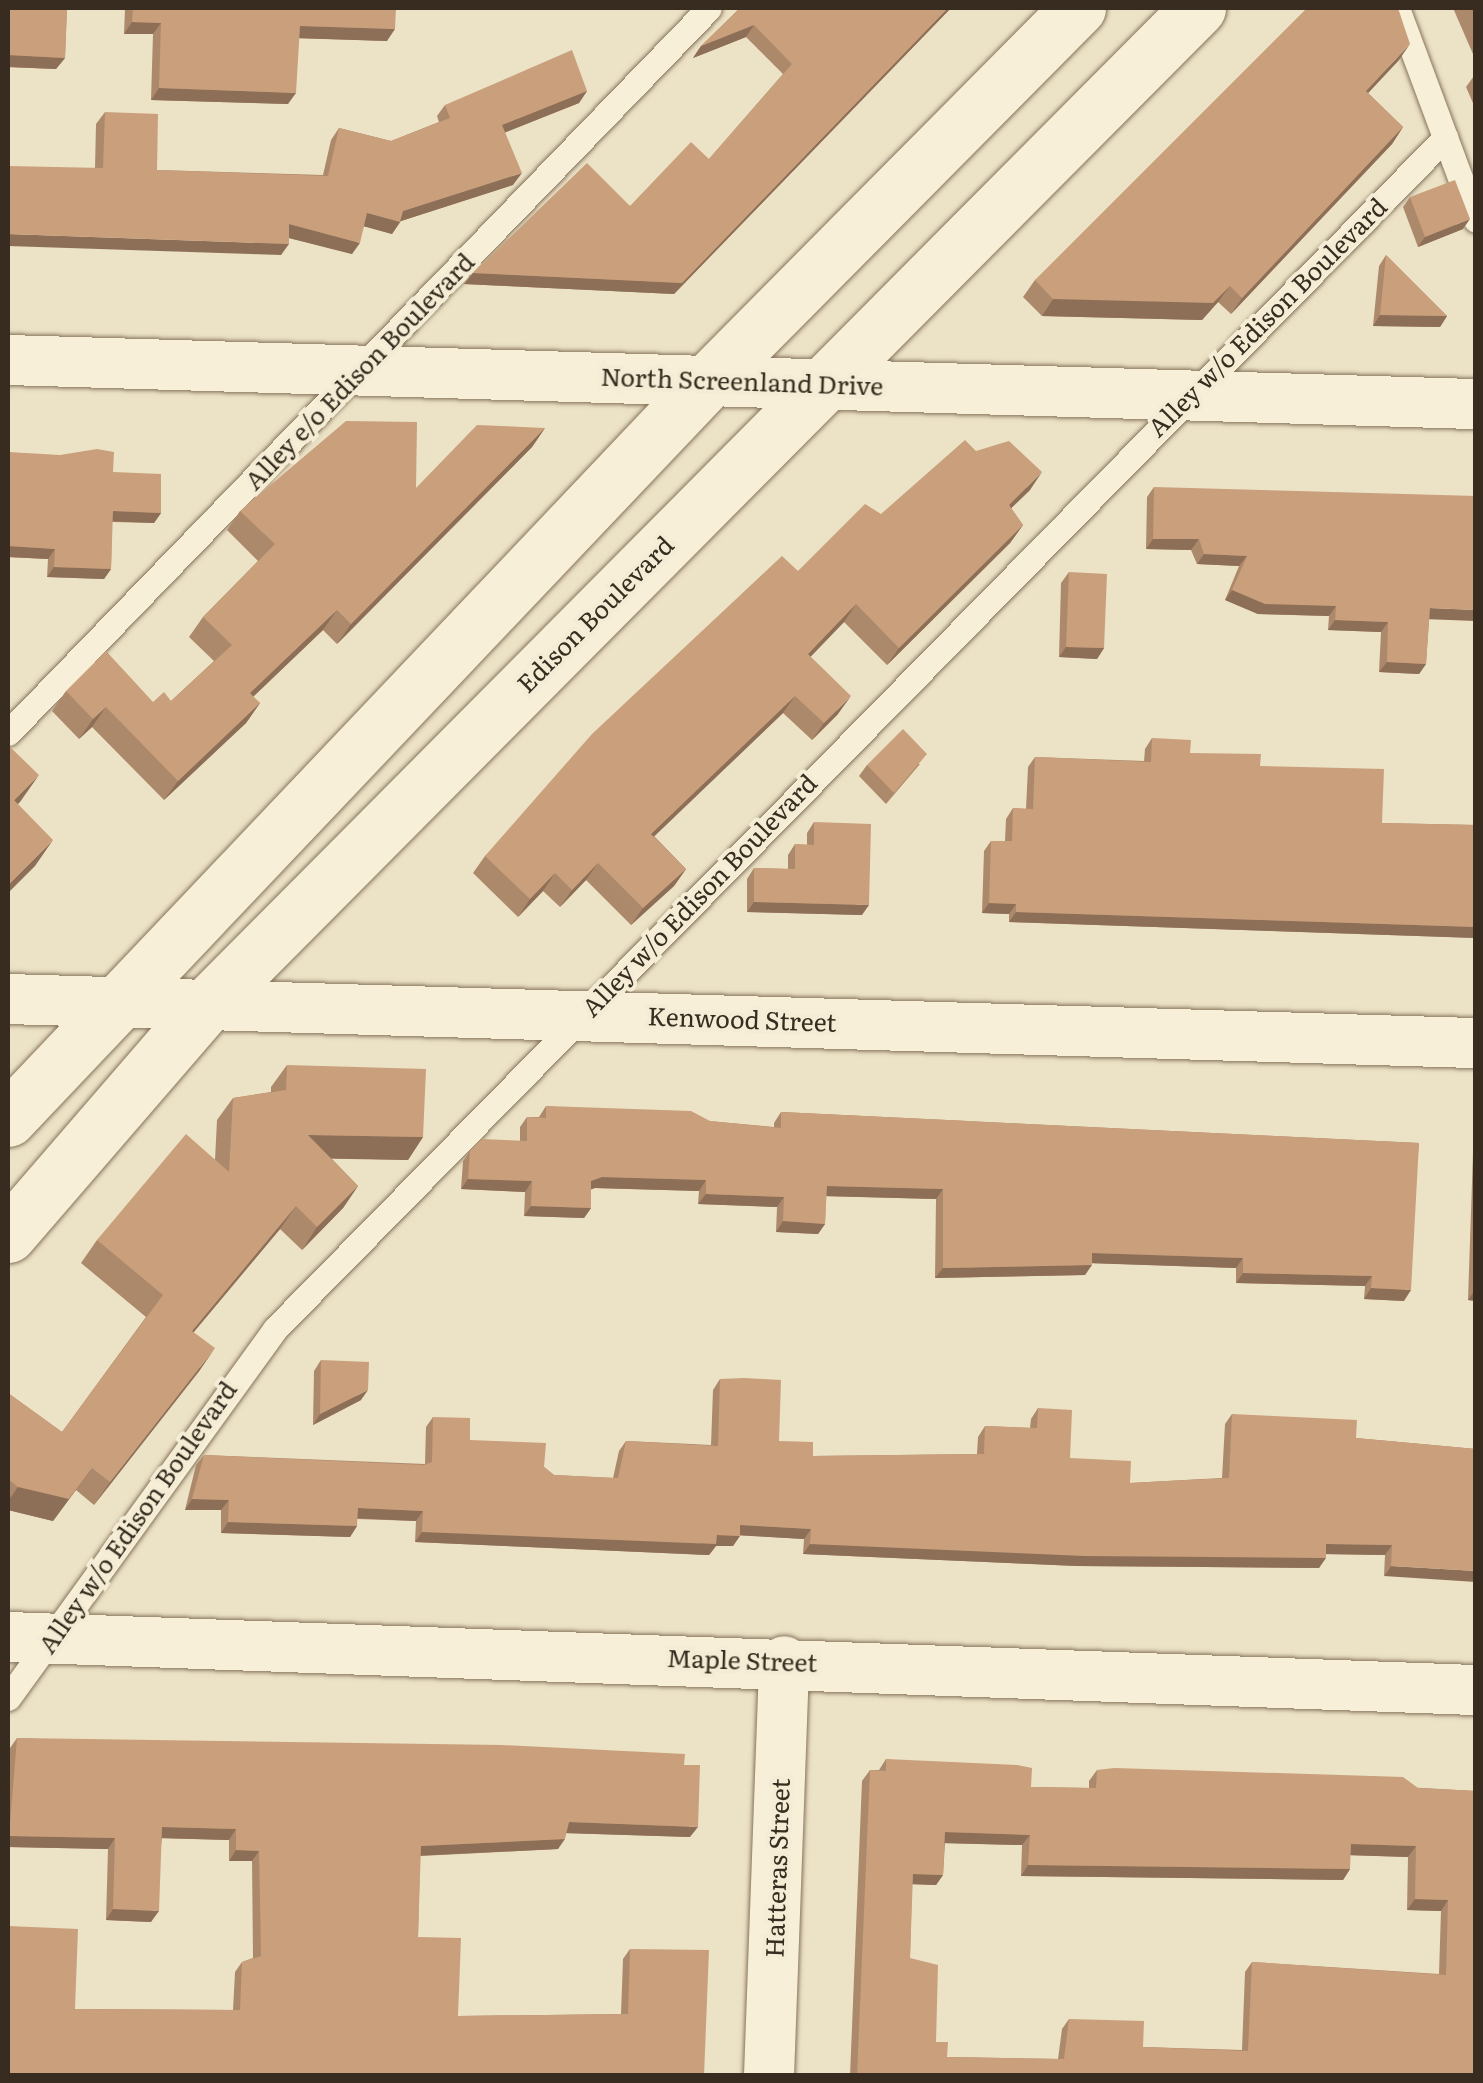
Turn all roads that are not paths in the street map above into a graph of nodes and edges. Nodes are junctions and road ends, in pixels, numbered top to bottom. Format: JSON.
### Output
{"nodes":[{"id":1,"x":710,"y":8,"type":"edge"},
{"id":2,"x":1078,"y":8,"type":"edge"},
{"id":3,"x":1198,"y":8,"type":"edge"},
{"id":4,"x":1397,"y":8,"type":"edge"},
{"id":5,"x":1445,"y":138,"type":"junction"},
{"id":6,"x":1476,"y":220,"type":"edge"},
{"id":7,"x":8,"y":360,"type":"edge"},
{"id":8,"x":362,"y":368,"type":"junction"},
{"id":9,"x":709,"y":380,"type":"junction"},
{"id":10,"x":824,"y":384,"type":"junction"},
{"id":11,"x":1188,"y":396,"type":"junction"},
{"id":12,"x":1476,"y":404,"type":"edge"},
{"id":13,"x":8,"y":733,"type":"edge"},
{"id":14,"x":8,"y":999,"type":"edge"},
{"id":15,"x":110,"y":1004,"type":"junction"},
{"id":16,"x":204,"y":1008,"type":"junction"},
{"id":17,"x":582,"y":1014,"type":"junction"},
{"id":18,"x":1476,"y":1043,"type":"edge"},
{"id":19,"x":8,"y":1119,"type":"edge"},
{"id":20,"x":8,"y":1235,"type":"edge"},
{"id":21,"x":30,"y":1638,"type":"edge"},
{"id":22,"x":784,"y":1661,"type":"junction"},
{"id":23,"x":1476,"y":1690,"type":"edge"},
{"id":24,"x":8,"y":1698,"type":"edge"},
{"id":25,"x":769,"y":2076,"type":"edge"}],
"edges":[{"from":1,"to":8,"type":"lane","name":"Alley e/o Edison Boulevard"},
{"from":2,"to":9,"type":"main road"},
{"from":3,"to":10,"type":"main road","name":"Edison Boulevard"},
{"from":4,"to":5,"type":"lane"},
{"from":5,"to":6,"type":"lane"},
{"from":5,"to":11,"type":"lane","name":"Alley w/o Edison Boulevard"},
{"from":7,"to":8,"type":"street","name":"North Screenland Drive"},
{"from":8,"to":9,"type":"street","name":"North Screenland Drive"},
{"from":8,"to":13,"type":"lane","name":"Alley e/o Edison Boulevard"},
{"from":9,"to":10,"type":"street","name":"North Screenland Drive"},
{"from":9,"to":15,"type":"main road"},
{"from":10,"to":11,"type":"street","name":"North Screenland Drive"},
{"from":10,"to":16,"type":"main road","name":"Edison Boulevard"},
{"from":11,"to":12,"type":"street","name":"North Screenland Drive"},
{"from":11,"to":17,"type":"lane","name":"Alley w/o Edison Boulevard"},
{"from":14,"to":15,"type":"street","name":"Kenwood Street"},
{"from":15,"to":16,"type":"street","name":"Kenwood Street"},
{"from":15,"to":19,"type":"main road"},
{"from":16,"to":17,"type":"street","name":"Kenwood Street"},
{"from":16,"to":20,"type":"main road","name":"Edison Boulevard"},
{"from":17,"to":18,"type":"street","name":"Kenwood Street"},
{"from":17,"to":21,"type":"lane","name":"Alley w/o Edison Boulevard"},
{"from":21,"to":22,"type":"street","name":"Maple Street"},
{"from":21,"to":24,"type":"lane","name":"Alley w/o Edison Boulevard"},
{"from":22,"to":23,"type":"street","name":"Maple Street"},
{"from":22,"to":25,"type":"street","name":"Hatteras Street"}]}
